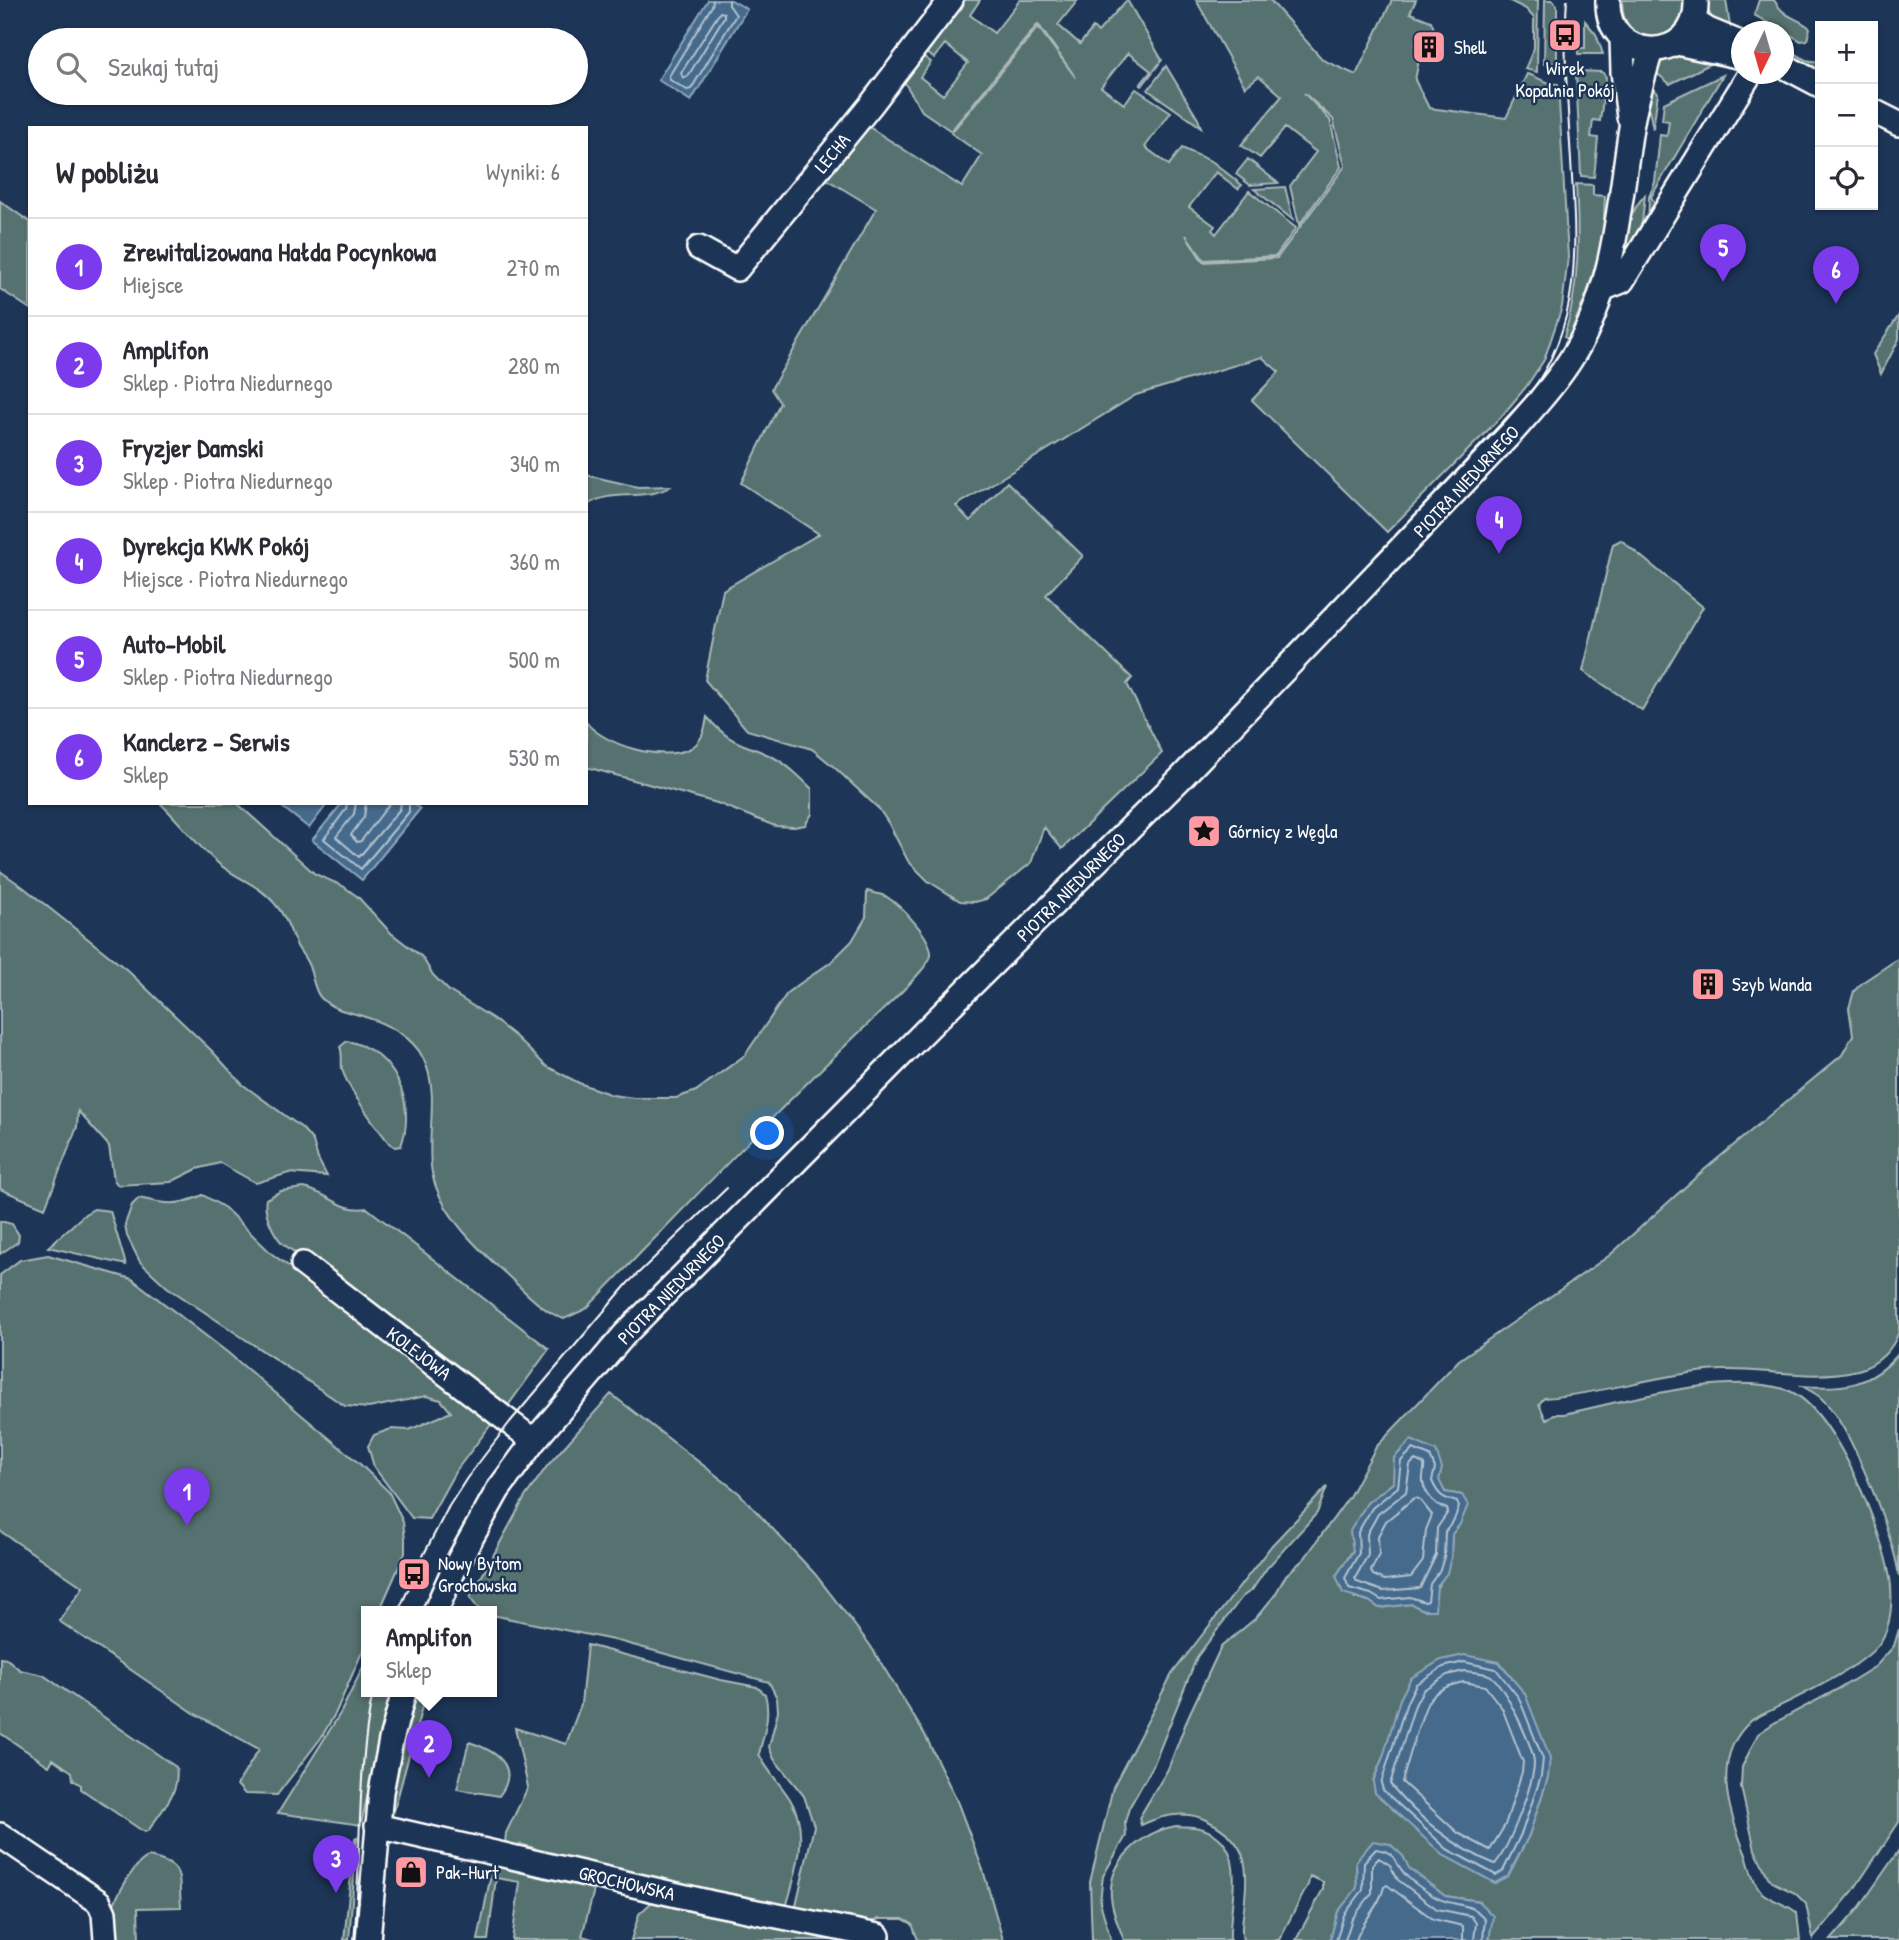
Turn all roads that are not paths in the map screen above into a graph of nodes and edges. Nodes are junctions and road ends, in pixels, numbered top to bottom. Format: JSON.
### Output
{"nodes":[{"id":1,"x":951,"y":0,"type":"edge"},
{"id":2,"x":1589,"y":0,"type":"edge"},
{"id":3,"x":1608,"y":8,"type":"edge"},
{"id":4,"x":1695,"y":10,"type":"edge"},
{"id":5,"x":1731,"y":37,"type":"edge"},
{"id":6,"x":1622,"y":39,"type":"junction"},
{"id":7,"x":1677,"y":43,"type":"junction"},
{"id":8,"x":1651,"y":50,"type":"junction"},
{"id":9,"x":1731,"y":55,"type":"edge"},
{"id":10,"x":1794,"y":72,"type":"edge"},
{"id":11,"x":1745,"y":84,"type":"edge"},
{"id":12,"x":1818,"y":84,"type":"edge"},
{"id":13,"x":1878,"y":114,"type":"edge"},
{"id":14,"x":1899,"y":124,"type":"edge"},
{"id":15,"x":1631,"y":127,"type":"junction"},
{"id":16,"x":699,"y":248,"type":"dead end"},
{"id":17,"x":1602,"y":289,"type":"junction"},
{"id":18,"x":303,"y":1264,"type":"dead end"},
{"id":19,"x":534,"y":1441,"type":"junction"},
{"id":20,"x":438,"y":1606,"type":"edge"},
{"id":21,"x":403,"y":1697,"type":"edge"},
{"id":22,"x":377,"y":1826,"type":"junction"},
{"id":23,"x":0,"y":1835,"type":"edge"},
{"id":24,"x":878,"y":1936,"type":"dead end"},
{"id":25,"x":106,"y":1940,"type":"edge"},
{"id":26,"x":368,"y":1940,"type":"edge"}],
"edges":[{"from":1,"to":16,"type":"street","name":"LECHA"},
{"from":2,"to":3,"type":"street"},
{"from":3,"to":6,"type":"street"},
{"from":4,"to":5,"type":"street"},
{"from":4,"to":7,"type":"street"},
{"from":6,"to":8,"type":"street"},
{"from":6,"to":15,"type":"street","name":"PIOTRA NIEDURNEGO"},
{"from":7,"to":8,"type":"street"},
{"from":7,"to":9,"type":"street"},
{"from":8,"to":15,"type":"street","name":"PIOTRA NIEDURNEGO"},
{"from":10,"to":12,"type":"street"},
{"from":11,"to":17,"type":"street"},
{"from":13,"to":14,"type":"street"},
{"from":15,"to":17,"type":"street","name":"PIOTRA NIEDURNEGO"},
{"from":17,"to":19,"type":"street","name":"PIOTRA NIEDURNEGO"},
{"from":18,"to":19,"type":"street","name":"KOLEJOWA"},
{"from":19,"to":20,"type":"street","name":"PIOTRA NIEDURNEGO"},
{"from":21,"to":22,"type":"street"},
{"from":22,"to":24,"type":"street","name":"GROCHOWSKA"},
{"from":22,"to":26,"type":"street"},
{"from":23,"to":25,"type":"street"}]}
